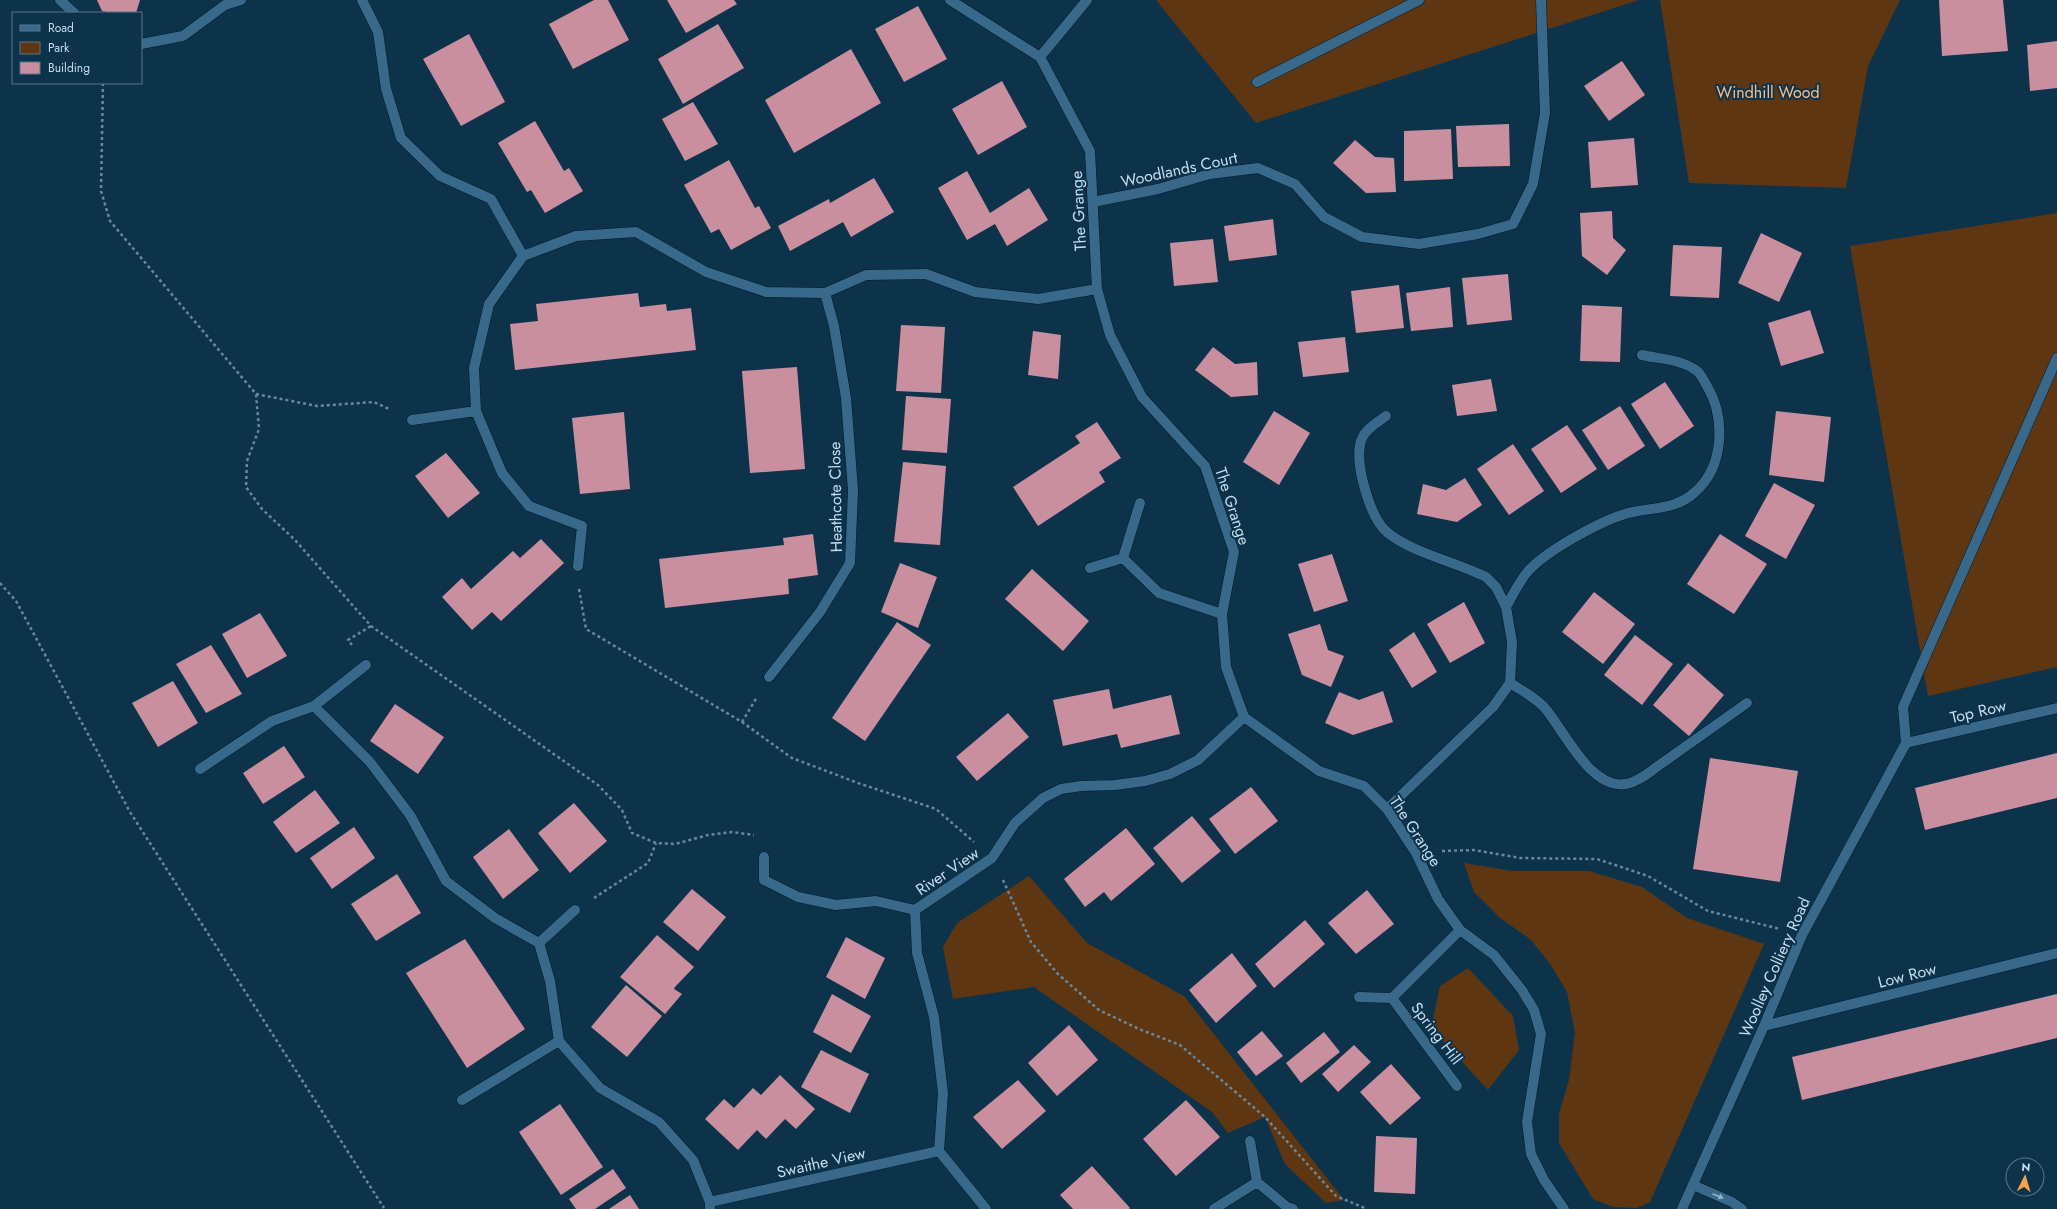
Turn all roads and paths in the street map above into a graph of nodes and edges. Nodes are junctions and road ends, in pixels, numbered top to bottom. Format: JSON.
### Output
{"nodes":[{"id":1,"x":60,"y":0,"type":"edge"},
{"id":2,"x":241,"y":0,"type":"edge"},
{"id":3,"x":362,"y":0,"type":"edge"},
{"id":4,"x":950,"y":0,"type":"edge"},
{"id":5,"x":1087,"y":0,"type":"edge"},
{"id":6,"x":1420,"y":0,"type":"edge"},
{"id":7,"x":1541,"y":0,"type":"edge"},
{"id":8,"x":73,"y":12,"type":"edge"},
{"id":9,"x":142,"y":44,"type":"edge"},
{"id":10,"x":1040,"y":57,"type":"junction"},
{"id":11,"x":1257,"y":82,"type":"dead end"},
{"id":12,"x":103,"y":84,"type":"edge"},
{"id":13,"x":1093,"y":202,"type":"junction"},
{"id":14,"x":523,"y":256,"type":"junction"},
{"id":15,"x":1097,"y":289,"type":"junction"},
{"id":16,"x":825,"y":293,"type":"junction"},
{"id":17,"x":1642,"y":355,"type":"dead end"},
{"id":18,"x":2057,"y":358,"type":"edge"},
{"id":19,"x":256,"y":394,"type":"junction"},
{"id":20,"x":476,"y":411,"type":"junction"},
{"id":21,"x":1386,"y":416,"type":"dead end"},
{"id":22,"x":412,"y":420,"type":"joint"},
{"id":23,"x":1140,"y":503,"type":"dead end"},
{"id":24,"x":1122,"y":558,"type":"junction"},
{"id":25,"x":578,"y":566,"type":"dead end"},
{"id":26,"x":1090,"y":568,"type":"dead end"},
{"id":27,"x":0,"y":582,"type":"edge"},
{"id":28,"x":1506,"y":607,"type":"junction"},
{"id":29,"x":1222,"y":614,"type":"junction"},
{"id":30,"x":366,"y":665,"type":"dead end"},
{"id":31,"x":769,"y":677,"type":"joint"},
{"id":32,"x":1510,"y":682,"type":"junction"},
{"id":33,"x":1747,"y":703,"type":"dead end"},
{"id":34,"x":314,"y":706,"type":"junction"},
{"id":35,"x":2057,"y":708,"type":"edge"},
{"id":36,"x":1244,"y":717,"type":"junction"},
{"id":37,"x":742,"y":722,"type":"dead end"},
{"id":38,"x":1906,"y":743,"type":"junction"},
{"id":39,"x":200,"y":769,"type":"dead end"},
{"id":40,"x":1387,"y":808,"type":"junction"},
{"id":41,"x":656,"y":843,"type":"junction"},
{"id":42,"x":1416,"y":853,"type":"junction"},
{"id":43,"x":764,"y":857,"type":"joint"},
{"id":44,"x":575,"y":910,"type":"joint"},
{"id":45,"x":915,"y":910,"type":"junction"},
{"id":46,"x":1460,"y":930,"type":"junction"},
{"id":47,"x":1802,"y":935,"type":"junction"},
{"id":48,"x":539,"y":943,"type":"junction"},
{"id":49,"x":2057,"y":953,"type":"edge"},
{"id":50,"x":1359,"y":997,"type":"dead end"},
{"id":51,"x":1392,"y":998,"type":"junction"},
{"id":52,"x":1764,"y":1026,"type":"junction"},
{"id":53,"x":559,"y":1041,"type":"junction"},
{"id":54,"x":1457,"y":1086,"type":"dead end"},
{"id":55,"x":462,"y":1100,"type":"dead end"},
{"id":56,"x":1250,"y":1141,"type":"dead end"},
{"id":57,"x":939,"y":1151,"type":"junction"},
{"id":58,"x":1257,"y":1182,"type":"junction"},
{"id":59,"x":1693,"y":1185,"type":"junction"},
{"id":60,"x":710,"y":1206,"type":"edge"},
{"id":61,"x":384,"y":1208,"type":"edge"},
{"id":62,"x":986,"y":1209,"type":"edge"},
{"id":63,"x":1214,"y":1209,"type":"edge"},
{"id":64,"x":1293,"y":1209,"type":"edge"},
{"id":65,"x":1564,"y":1209,"type":"edge"},
{"id":66,"x":1682,"y":1209,"type":"edge"},
{"id":67,"x":1742,"y":1209,"type":"edge"}],
"edges":[{"from":1,"to":8,"type":"street"},
{"from":2,"to":9,"type":"street"},
{"from":3,"to":14,"type":"street"},
{"from":4,"to":10,"type":"street","name":"The Grange"},
{"from":5,"to":10,"type":"street"},
{"from":6,"to":11,"type":"street"},
{"from":7,"to":13,"type":"street","name":"Woodlands Court"},
{"from":10,"to":13,"type":"street","name":"The Grange"},
{"from":12,"to":19,"type":"path"},
{"from":13,"to":15,"type":"street","name":"The Grange"},
{"from":14,"to":16,"type":"street"},
{"from":14,"to":20,"type":"street"},
{"from":15,"to":16,"type":"street"},
{"from":15,"to":29,"type":"street","name":"The Grange"},
{"from":16,"to":31,"type":"street","name":"Heathcote Close"},
{"from":17,"to":28,"type":"street"},
{"from":18,"to":38,"type":"street"},
{"from":19,"to":22,"type":"path"},
{"from":19,"to":41,"type":"path"},
{"from":20,"to":22,"type":"street"},
{"from":20,"to":25,"type":"street"},
{"from":21,"to":28,"type":"street"},
{"from":23,"to":24,"type":"street"},
{"from":24,"to":26,"type":"street"},
{"from":24,"to":29,"type":"street"},
{"from":27,"to":61,"type":"path"},
{"from":28,"to":32,"type":"street"},
{"from":29,"to":36,"type":"street","name":"The Grange"},
{"from":30,"to":34,"type":"street"},
{"from":31,"to":37,"type":"path"},
{"from":32,"to":33,"type":"street"},
{"from":32,"to":40,"type":"street"},
{"from":34,"to":39,"type":"street"},
{"from":34,"to":48,"type":"street"},
{"from":35,"to":38,"type":"street","name":"Top Row"},
{"from":36,"to":40,"type":"street","name":"The Grange"},
{"from":36,"to":45,"type":"street","name":"River View"},
{"from":38,"to":47,"type":"street","name":"Woolley Colliery Road"},
{"from":40,"to":42,"type":"street","name":"The Grange"},
{"from":41,"to":43,"type":"path"},
{"from":41,"to":44,"type":"path"},
{"from":42,"to":46,"type":"street","name":"The Grange"},
{"from":42,"to":47,"type":"path"},
{"from":43,"to":45,"type":"street","name":"River View"},
{"from":44,"to":48,"type":"street"},
{"from":45,"to":57,"type":"street"},
{"from":46,"to":51,"type":"street","name":"Spring Hill"},
{"from":46,"to":65,"type":"street","name":"The Grange"},
{"from":47,"to":52,"type":"street","name":"Woolley Colliery Road"},
{"from":48,"to":53,"type":"street"},
{"from":49,"to":52,"type":"street","name":"Low Row"},
{"from":50,"to":51,"type":"street","name":"Spring Hill"},
{"from":51,"to":54,"type":"street","name":"Spring Hill"},
{"from":52,"to":59,"type":"street","name":"Woolley Colliery Road"},
{"from":53,"to":55,"type":"street"},
{"from":53,"to":60,"type":"street"},
{"from":56,"to":58,"type":"street"},
{"from":57,"to":60,"type":"street","name":"Swaithe View"},
{"from":57,"to":62,"type":"street"},
{"from":58,"to":63,"type":"street"},
{"from":58,"to":64,"type":"street"},
{"from":59,"to":66,"type":"street","name":"Woolley Colliery Road"},
{"from":59,"to":67,"type":"street","one_way":true}]}
